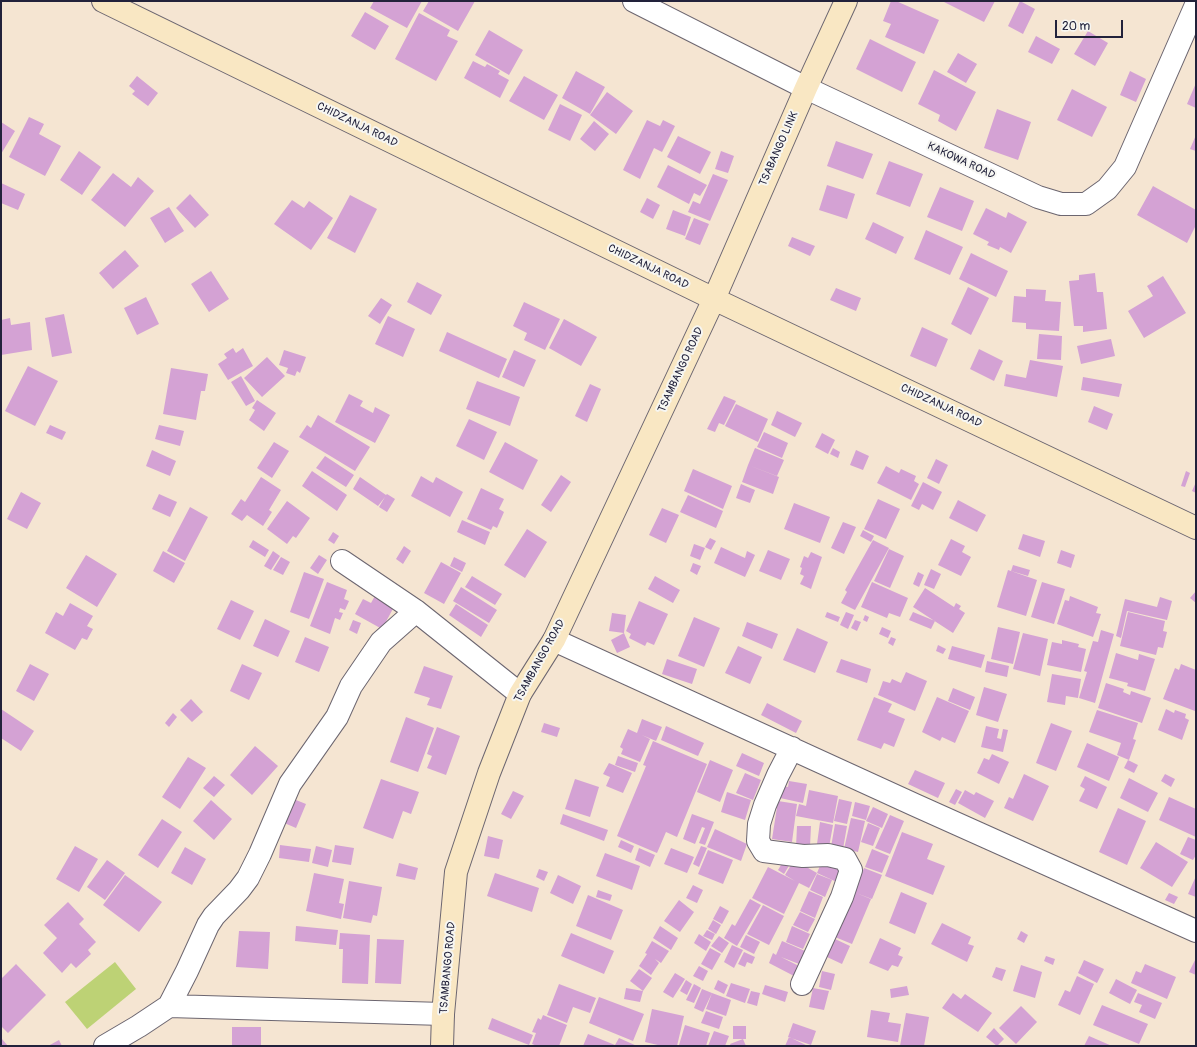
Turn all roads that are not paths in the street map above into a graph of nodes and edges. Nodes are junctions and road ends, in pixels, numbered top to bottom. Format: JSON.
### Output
{"nodes":[{"id":1,"x":103,"y":1,"type":"edge"},
{"id":2,"x":634,"y":1,"type":"edge"},
{"id":3,"x":846,"y":1,"type":"edge"},
{"id":4,"x":1196,"y":5,"type":"edge"},
{"id":5,"x":806,"y":88,"type":"junction"},
{"id":6,"x":714,"y":299,"type":"junction"},
{"id":7,"x":1196,"y":528,"type":"edge"},
{"id":8,"x":342,"y":561,"type":"dead end"},
{"id":9,"x":416,"y":611,"type":"junction"},
{"id":10,"x":554,"y":640,"type":"junction"},
{"id":11,"x":520,"y":694,"type":"junction"},
{"id":12,"x":792,"y":748,"type":"junction"},
{"id":13,"x":1196,"y":931,"type":"edge"},
{"id":14,"x":802,"y":984,"type":"dead end"},
{"id":15,"x":169,"y":1006,"type":"junction"},
{"id":16,"x":443,"y":1014,"type":"junction"},
{"id":17,"x":105,"y":1046,"type":"edge"},
{"id":18,"x":442,"y":1046,"type":"edge"}],
"edges":[{"from":1,"to":6,"type":"street","name":"CHIDZANJA ROAD"},
{"from":2,"to":5,"type":"street","name":"KAKOWA ROAD"},
{"from":3,"to":5,"type":"street","name":"TSABANGO LINK"},
{"from":4,"to":5,"type":"street","name":"KAKOWA ROAD"},
{"from":5,"to":6,"type":"street","name":"TSABANGO LINK"},
{"from":6,"to":7,"type":"street","name":"CHIDZANJA ROAD"},
{"from":6,"to":10,"type":"street","name":"TSAMBANGO ROAD"},
{"from":8,"to":9,"type":"street"},
{"from":9,"to":11,"type":"street"},
{"from":9,"to":15,"type":"street"},
{"from":10,"to":11,"type":"street","name":"TSAMBANGO ROAD"},
{"from":10,"to":12,"type":"street"},
{"from":11,"to":16,"type":"street","name":"TSAMBANGO ROAD"},
{"from":12,"to":13,"type":"street"},
{"from":12,"to":14,"type":"street"},
{"from":15,"to":16,"type":"street"},
{"from":15,"to":17,"type":"street"},
{"from":16,"to":18,"type":"street","name":"TSAMBANGO ROAD"}]}
